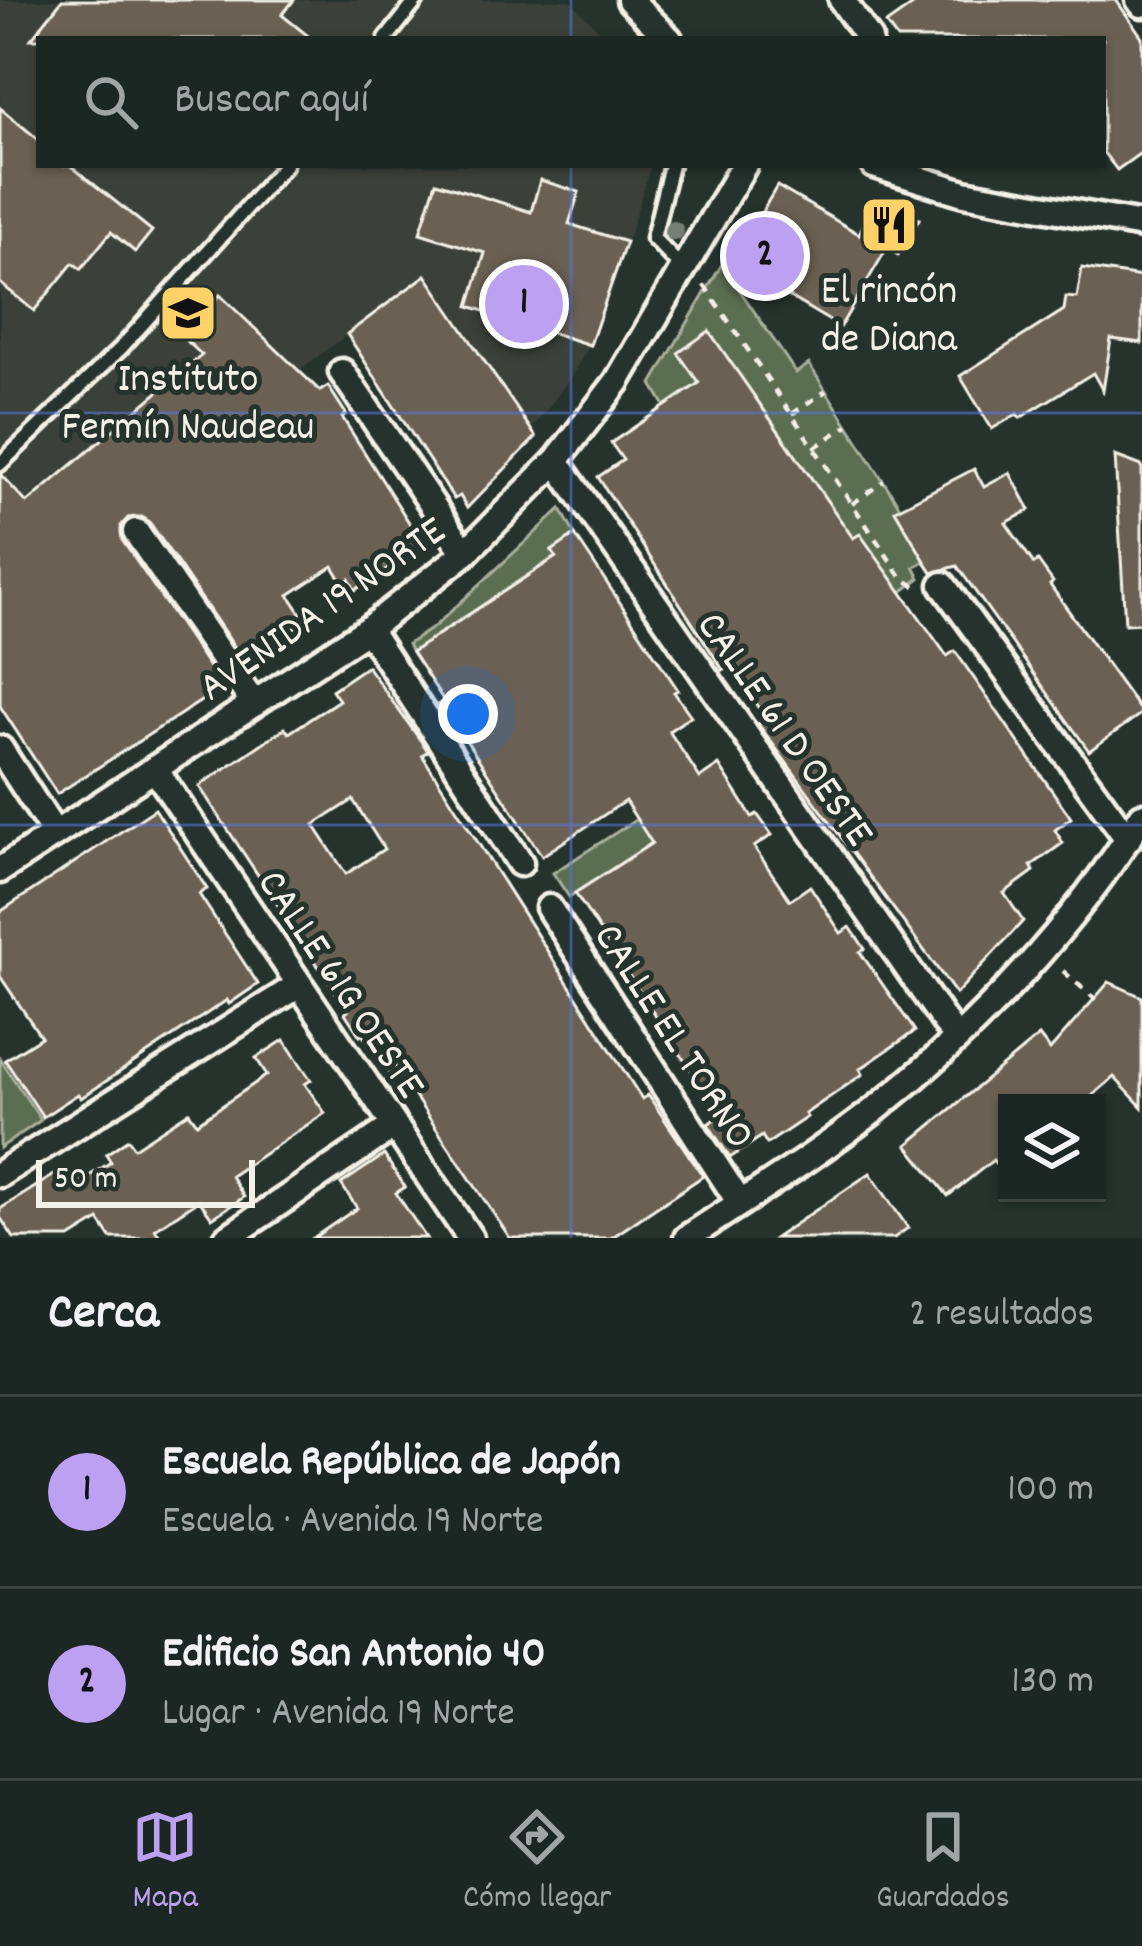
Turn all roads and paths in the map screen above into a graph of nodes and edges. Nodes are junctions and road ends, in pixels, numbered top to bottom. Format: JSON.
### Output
{"nodes":[{"id":1,"x":417,"y":0,"type":"edge"},
{"id":2,"x":630,"y":0,"type":"edge"},
{"id":3,"x":842,"y":0,"type":"edge"},
{"id":4,"x":388,"y":36,"type":"edge"},
{"id":5,"x":667,"y":36,"type":"edge"},
{"id":6,"x":867,"y":36,"type":"edge"},
{"id":7,"x":281,"y":168,"type":"edge"},
{"id":8,"x":670,"y":168,"type":"edge"},
{"id":9,"x":743,"y":168,"type":"edge"},
{"id":10,"x":884,"y":168,"type":"edge"},
{"id":11,"x":959,"y":168,"type":"edge"},
{"id":12,"x":964,"y":193,"type":"junction"},
{"id":13,"x":1142,"y":225,"type":"edge"},
{"id":14,"x":694,"y":277,"type":"junction"},
{"id":15,"x":342,"y":371,"type":"dead end"},
{"id":16,"x":826,"y":391,"type":"dead end"},
{"id":17,"x":792,"y":415,"type":"junction"},
{"id":18,"x":848,"y":425,"type":"dead end"},
{"id":19,"x":814,"y":448,"type":"junction"},
{"id":20,"x":556,"y":461,"type":"junction"},
{"id":21,"x":0,"y":464,"type":"edge"},
{"id":22,"x":884,"y":482,"type":"dead end"},
{"id":23,"x":852,"y":504,"type":"junction"},
{"id":24,"x":136,"y":532,"type":"dead end"},
{"id":25,"x":465,"y":553,"type":"junction"},
{"id":26,"x":936,"y":590,"type":"joint"},
{"id":27,"x":368,"y":629,"type":"junction"},
{"id":28,"x":254,"y":704,"type":"junction"},
{"id":29,"x":0,"y":749,"type":"edge"},
{"id":30,"x":155,"y":769,"type":"junction"},
{"id":31,"x":1142,"y":816,"type":"edge"},
{"id":32,"x":55,"y":834,"type":"junction"},
{"id":33,"x":1128,"y":839,"type":"junction"},
{"id":34,"x":520,"y":863,"type":"dead end"},
{"id":35,"x":0,"y":870,"type":"edge"},
{"id":36,"x":549,"y":908,"type":"dead end"},
{"id":37,"x":1064,"y":970,"type":"dead end"},
{"id":38,"x":299,"y":985,"type":"junction"},
{"id":39,"x":1095,"y":999,"type":"dead end"},
{"id":40,"x":956,"y":1038,"type":"junction"},
{"id":41,"x":394,"y":1126,"type":"junction"},
{"id":42,"x":0,"y":1174,"type":"edge"},
{"id":43,"x":740,"y":1203,"type":"junction"},
{"id":44,"x":227,"y":1238,"type":"edge"},
{"id":45,"x":470,"y":1238,"type":"edge"},
{"id":46,"x":687,"y":1238,"type":"edge"}],
"edges":[{"from":1,"to":4,"type":"lane"},
{"from":2,"to":5,"type":"street"},
{"from":3,"to":6,"type":"street"},
{"from":7,"to":21,"type":"lane"},
{"from":8,"to":14,"type":"lane"},
{"from":9,"to":14,"type":"street","name":"AVENIDA 19 NORTE"},
{"from":10,"to":12,"type":"street"},
{"from":11,"to":12,"type":"street"},
{"from":12,"to":13,"type":"street"},
{"from":14,"to":17,"type":"path"},
{"from":14,"to":20,"type":"street","name":"AVENIDA 19 NORTE"},
{"from":15,"to":25,"type":"street"},
{"from":16,"to":17,"type":"path"},
{"from":17,"to":19,"type":"path"},
{"from":18,"to":19,"type":"path"},
{"from":19,"to":23,"type":"path"},
{"from":20,"to":25,"type":"street","name":"AVENIDA 19 NORTE"},
{"from":20,"to":40,"type":"street","name":"CALLE 61 D OESTE"},
{"from":22,"to":23,"type":"path"},
{"from":23,"to":26,"type":"path"},
{"from":24,"to":28,"type":"street"},
{"from":25,"to":27,"type":"street","name":"AVENIDA 19 NORTE"},
{"from":26,"to":33,"type":"street"},
{"from":27,"to":28,"type":"street","name":"AVENIDA 19 NORTE"},
{"from":27,"to":34,"type":"street"},
{"from":28,"to":30,"type":"street","name":"AVENIDA 19 NORTE"},
{"from":29,"to":32,"type":"street"},
{"from":30,"to":32,"type":"street","name":"AVENIDA 19 NORTE"},
{"from":30,"to":38,"type":"street","name":"CALLE 61G OESTE"},
{"from":31,"to":33,"type":"street"},
{"from":32,"to":35,"type":"street","name":"AVENIDA 19 NORTE"},
{"from":33,"to":40,"type":"street"},
{"from":36,"to":43,"type":"street","name":"CALLE EL TORNO"},
{"from":37,"to":39,"type":"path"},
{"from":38,"to":41,"type":"street","name":"CALLE 61G OESTE"},
{"from":38,"to":42,"type":"street"},
{"from":40,"to":43,"type":"street"},
{"from":41,"to":44,"type":"street"},
{"from":41,"to":45,"type":"street","name":"CALLE 61G OESTE"},
{"from":43,"to":46,"type":"street"}]}
